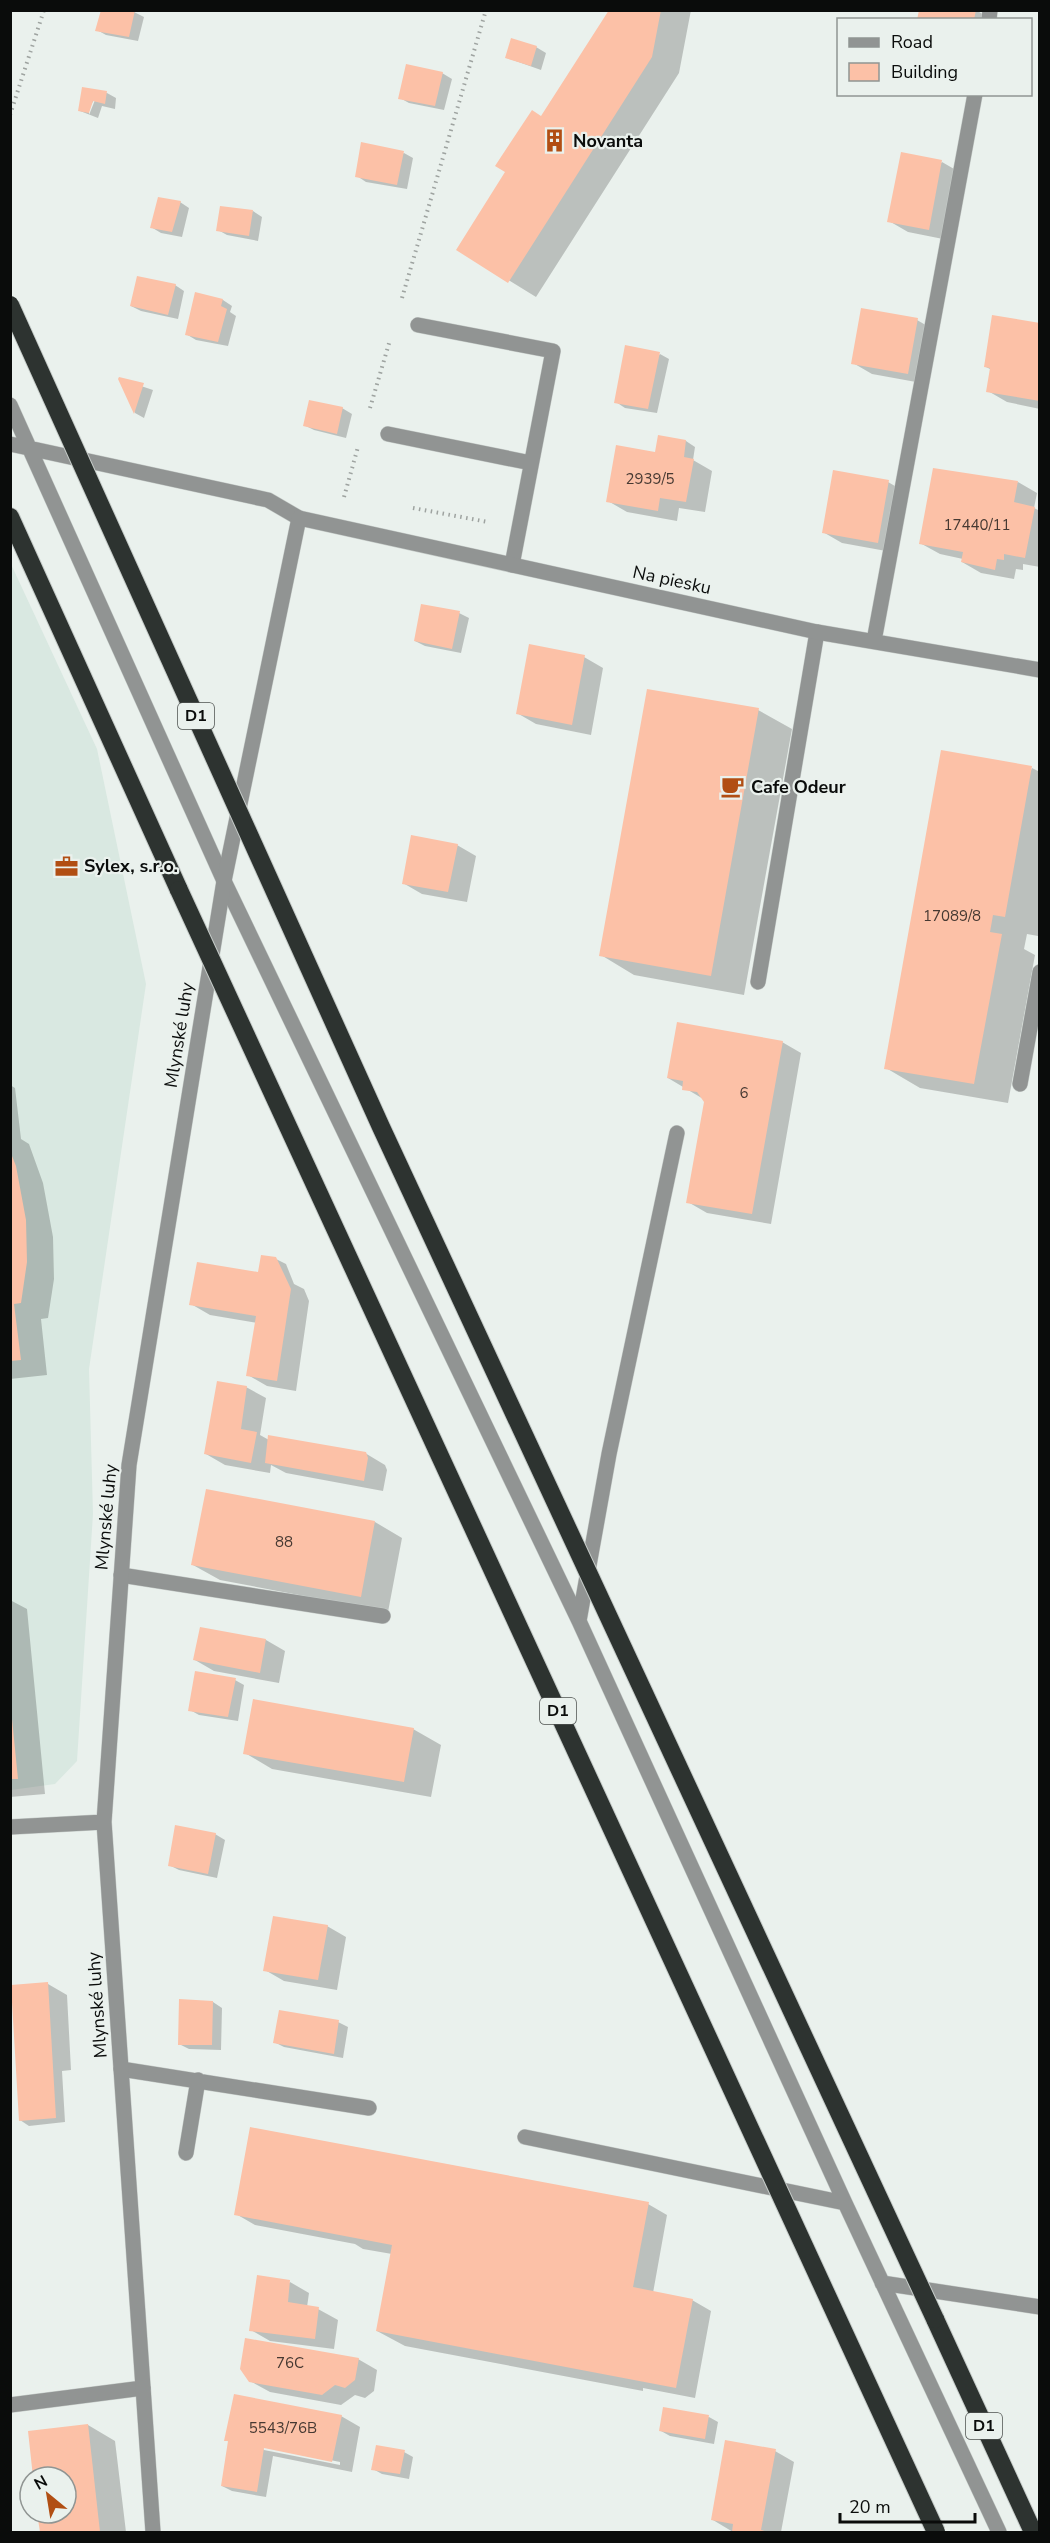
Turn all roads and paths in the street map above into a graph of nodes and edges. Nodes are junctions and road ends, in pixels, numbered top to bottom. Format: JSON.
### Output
{"nodes":[{"id":1,"x":44,"y":10,"type":"edge"},
{"id":2,"x":486,"y":10,"type":"edge"},
{"id":3,"x":975,"y":96,"type":"edge"},
{"id":4,"x":10,"y":115,"type":"edge"},
{"id":5,"x":400,"y":303,"type":"dead end"},
{"id":6,"x":10,"y":304,"type":"edge"},
{"id":7,"x":418,"y":325,"type":"dead end"},
{"id":8,"x":390,"y":337,"type":"dead end"},
{"id":9,"x":10,"y":405,"type":"edge"},
{"id":10,"x":367,"y":416,"type":"dead end"},
{"id":11,"x":388,"y":434,"type":"dead end"},
{"id":12,"x":361,"y":439,"type":"dead end"},
{"id":13,"x":10,"y":444,"type":"edge"},
{"id":14,"x":30,"y":448,"type":"junction"},
{"id":15,"x":531,"y":463,"type":"junction"},
{"id":16,"x":344,"y":495,"type":"junction"},
{"id":17,"x":356,"y":497,"type":"dead end"},
{"id":18,"x":403,"y":506,"type":"dead end"},
{"id":19,"x":10,"y":517,"type":"edge"},
{"id":20,"x":298,"y":518,"type":"junction"},
{"id":21,"x":336,"y":527,"type":"junction"},
{"id":22,"x":519,"y":528,"type":"junction"},
{"id":23,"x":512,"y":565,"type":"junction"},
{"id":24,"x":817,"y":632,"type":"junction"},
{"id":25,"x":874,"y":641,"type":"junction"},
{"id":26,"x":1040,"y":670,"type":"edge"},
{"id":27,"x":225,"y":881,"type":"junction"},
{"id":28,"x":1040,"y":972,"type":"edge"},
{"id":29,"x":758,"y":982,"type":"dead end"},
{"id":30,"x":1020,"y":1084,"type":"dead end"},
{"id":31,"x":677,"y":1133,"type":"dead end"},
{"id":32,"x":121,"y":1575,"type":"junction"},
{"id":33,"x":383,"y":1616,"type":"dead end"},
{"id":34,"x":579,"y":1620,"type":"junction"},
{"id":35,"x":104,"y":1822,"type":"junction"},
{"id":36,"x":10,"y":1827,"type":"edge"},
{"id":37,"x":121,"y":2069,"type":"junction"},
{"id":38,"x":198,"y":2080,"type":"junction"},
{"id":39,"x":369,"y":2108,"type":"dead end"},
{"id":40,"x":525,"y":2137,"type":"dead end"},
{"id":41,"x":186,"y":2153,"type":"dead end"},
{"id":42,"x":845,"y":2203,"type":"junction"},
{"id":43,"x":882,"y":2283,"type":"junction"},
{"id":44,"x":1040,"y":2307,"type":"edge"},
{"id":45,"x":143,"y":2388,"type":"junction"},
{"id":46,"x":10,"y":2405,"type":"edge"},
{"id":47,"x":153,"y":2532,"type":"edge"},
{"id":48,"x":936,"y":2532,"type":"edge"},
{"id":49,"x":999,"y":2532,"type":"edge"},
{"id":50,"x":1033,"y":2532,"type":"edge"}],
"edges":[{"from":1,"to":4,"type":"path"},
{"from":2,"to":5,"type":"path"},
{"from":3,"to":25,"type":"street"},
{"from":6,"to":50,"type":"highway","number":"D1","bridge":true},
{"from":7,"to":15,"type":"street"},
{"from":8,"to":10,"type":"path"},
{"from":9,"to":14,"type":"street"},
{"from":11,"to":15,"type":"street"},
{"from":12,"to":16,"type":"path"},
{"from":13,"to":14,"type":"street","name":"Na piesku"},
{"from":14,"to":20,"type":"street","name":"Na piesku"},
{"from":14,"to":27,"type":"street"},
{"from":15,"to":22,"type":"street"},
{"from":16,"to":17,"type":"path"},
{"from":16,"to":21,"type":"path"},
{"from":18,"to":22,"type":"path"},
{"from":19,"to":48,"type":"highway","number":"D1","bridge":true},
{"from":20,"to":21,"type":"street","name":"Na piesku"},
{"from":20,"to":27,"type":"street","name":"Mlynské luhy"},
{"from":21,"to":23,"type":"street","name":"Na piesku"},
{"from":22,"to":23,"type":"street"},
{"from":23,"to":24,"type":"street","name":"Na piesku"},
{"from":24,"to":25,"type":"street","name":"Na piesku"},
{"from":24,"to":29,"type":"street"},
{"from":25,"to":26,"type":"street","name":"Na piesku"},
{"from":27,"to":32,"type":"street","name":"Mlynské luhy"},
{"from":27,"to":34,"type":"street"},
{"from":28,"to":30,"type":"street"},
{"from":31,"to":34,"type":"street"},
{"from":32,"to":33,"type":"street"},
{"from":32,"to":35,"type":"street","name":"Mlynské luhy"},
{"from":34,"to":42,"type":"street"},
{"from":35,"to":36,"type":"street"},
{"from":35,"to":37,"type":"street","name":"Mlynské luhy"},
{"from":37,"to":38,"type":"street"},
{"from":37,"to":45,"type":"street","name":"Mlynské luhy"},
{"from":38,"to":39,"type":"street"},
{"from":38,"to":41,"type":"street"},
{"from":40,"to":42,"type":"street"},
{"from":42,"to":43,"type":"street"},
{"from":43,"to":44,"type":"street"},
{"from":43,"to":49,"type":"street"},
{"from":45,"to":46,"type":"street"},
{"from":45,"to":47,"type":"street","name":"Mlynské luhy"}]}
